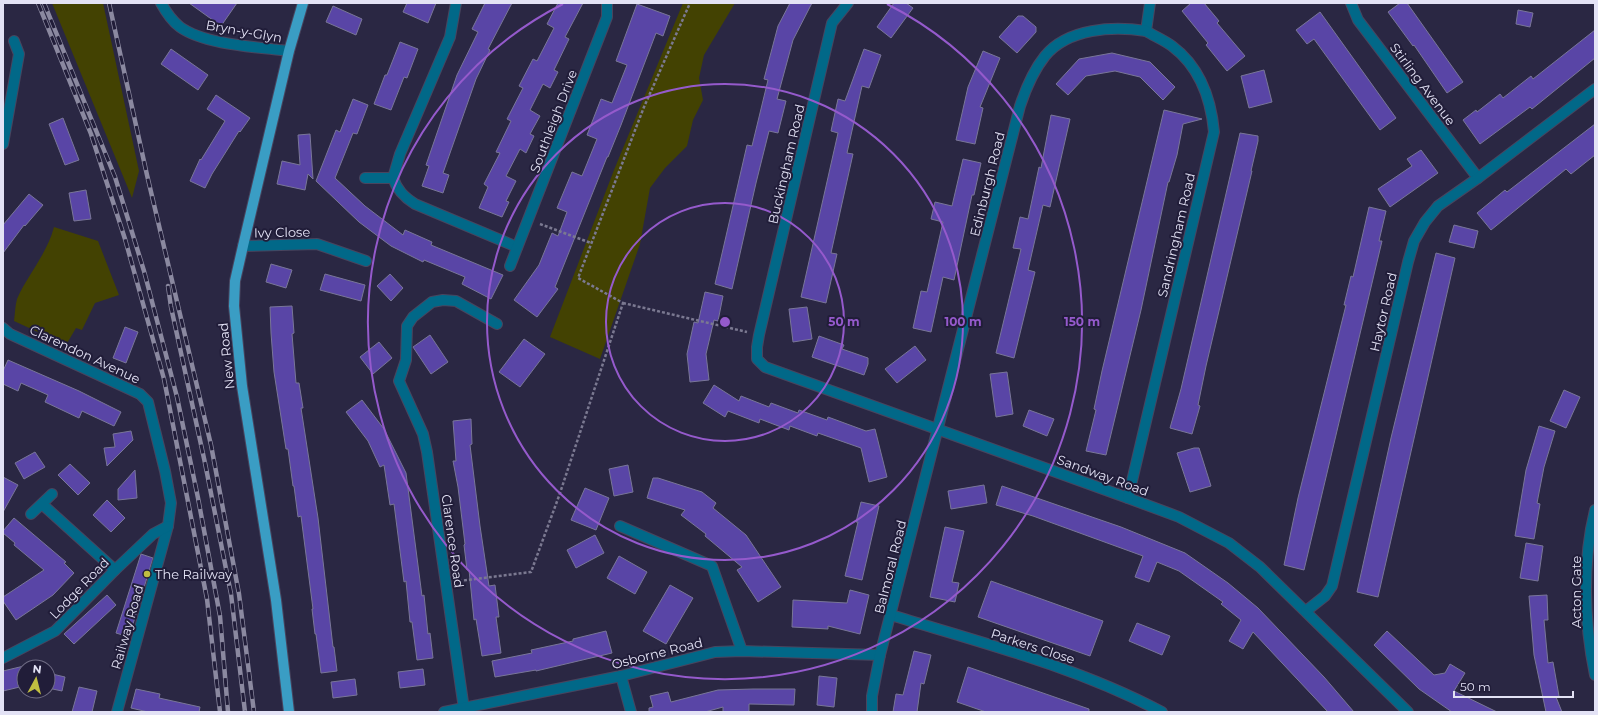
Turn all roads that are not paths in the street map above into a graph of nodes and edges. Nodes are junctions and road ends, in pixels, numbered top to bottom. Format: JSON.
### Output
{"nodes":[{"id":1,"x":161,"y":3,"type":"edge"},
{"id":2,"x":303,"y":3,"type":"edge"},
{"id":3,"x":456,"y":3,"type":"edge"},
{"id":4,"x":607,"y":3,"type":"edge"},
{"id":5,"x":848,"y":3,"type":"edge"},
{"id":6,"x":1150,"y":3,"type":"edge"},
{"id":7,"x":1351,"y":3,"type":"edge"},
{"id":8,"x":1146,"y":31,"type":"junction"},
{"id":9,"x":14,"y":41,"type":"dead end"},
{"id":10,"x":289,"y":51,"type":"junction"},
{"id":11,"x":1595,"y":89,"type":"edge"},
{"id":12,"x":3,"y":144,"type":"edge"},
{"id":13,"x":365,"y":178,"type":"dead end"},
{"id":14,"x":393,"y":178,"type":"junction"},
{"id":15,"x":1478,"y":178,"type":"junction"},
{"id":16,"x":243,"y":246,"type":"junction"},
{"id":17,"x":517,"y":247,"type":"junction"},
{"id":18,"x":366,"y":261,"type":"dead end"},
{"id":19,"x":510,"y":266,"type":"dead end"},
{"id":20,"x":497,"y":324,"type":"dead end"},
{"id":21,"x":3,"y":328,"type":"edge"},
{"id":22,"x":759,"y":335,"type":"joint"},
{"id":23,"x":938,"y":429,"type":"junction"},
{"id":24,"x":52,"y":494,"type":"dead end"},
{"id":25,"x":1128,"y":498,"type":"junction"},
{"id":26,"x":42,"y":504,"type":"junction"},
{"id":27,"x":1595,"y":510,"type":"edge"},
{"id":28,"x":31,"y":514,"type":"dead end"},
{"id":29,"x":168,"y":526,"type":"junction"},
{"id":30,"x":620,"y":526,"type":"dead end"},
{"id":31,"x":115,"y":570,"type":"junction"},
{"id":32,"x":1306,"y":610,"type":"junction"},
{"id":33,"x":891,"y":615,"type":"junction"},
{"id":34,"x":742,"y":650,"type":"junction"},
{"id":35,"x":880,"y":655,"type":"junction"},
{"id":36,"x":3,"y":658,"type":"edge"},
{"id":37,"x":1595,"y":675,"type":"edge"},
{"id":38,"x":621,"y":676,"type":"junction"},
{"id":39,"x":464,"y":709,"type":"junction"},
{"id":40,"x":119,"y":712,"type":"edge"},
{"id":41,"x":289,"y":712,"type":"edge"},
{"id":42,"x":444,"y":712,"type":"edge"},
{"id":43,"x":631,"y":712,"type":"edge"},
{"id":44,"x":872,"y":712,"type":"edge"},
{"id":45,"x":1162,"y":712,"type":"edge"},
{"id":46,"x":1408,"y":712,"type":"edge"}],
"edges":[{"from":1,"to":10,"type":"street","name":"Bryn-y-Glyn"},
{"from":2,"to":10,"type":"main road","name":"New Road"},
{"from":3,"to":14,"type":"street"},
{"from":4,"to":17,"type":"street","name":"Southleigh Drive"},
{"from":5,"to":22,"type":"street","name":"Buckingham Road"},
{"from":6,"to":8,"type":"street"},
{"from":7,"to":15,"type":"street","name":"Stirling Avenue"},
{"from":8,"to":23,"type":"street","name":"Edinburgh Road"},
{"from":8,"to":25,"type":"street","name":"Sandringham Road"},
{"from":9,"to":12,"type":"street"},
{"from":10,"to":16,"type":"main road","name":"New Road"},
{"from":11,"to":15,"type":"street","name":"Haytor Road"},
{"from":13,"to":14,"type":"street"},
{"from":14,"to":17,"type":"street"},
{"from":15,"to":32,"type":"street","name":"Haytor Road"},
{"from":16,"to":18,"type":"street","name":"Ivy Close"},
{"from":16,"to":41,"type":"main road","name":"New Road"},
{"from":17,"to":19,"type":"street","name":"Southleigh Drive"},
{"from":20,"to":39,"type":"street","name":"Clarence Road"},
{"from":21,"to":29,"type":"street","name":"Clarendon Avenue"},
{"from":22,"to":23,"type":"street","name":"Sandway Road"},
{"from":23,"to":25,"type":"street","name":"Sandway Road"},
{"from":23,"to":33,"type":"street","name":"Balmoral Road"},
{"from":24,"to":26,"type":"street"},
{"from":25,"to":32,"type":"street","name":"Sandway Road"},
{"from":26,"to":28,"type":"street"},
{"from":26,"to":31,"type":"street"},
{"from":27,"to":37,"type":"street","name":"Acton Gate"},
{"from":29,"to":31,"type":"street","name":"Lodge Road"},
{"from":29,"to":40,"type":"street","name":"Railway Road"},
{"from":30,"to":34,"type":"street"},
{"from":31,"to":36,"type":"street","name":"Lodge Road"},
{"from":32,"to":46,"type":"street","name":"Sandway Road"},
{"from":33,"to":35,"type":"street","name":"Balmoral Road"},
{"from":33,"to":45,"type":"street","name":"Parkers Close"},
{"from":34,"to":35,"type":"street","name":"Osborne Road"},
{"from":34,"to":38,"type":"street","name":"Osborne Road"},
{"from":35,"to":44,"type":"street","name":"Balmoral Road"},
{"from":38,"to":39,"type":"street","name":"Osborne Road"},
{"from":38,"to":43,"type":"street"},
{"from":39,"to":42,"type":"street","name":"Osborne Road"}]}
